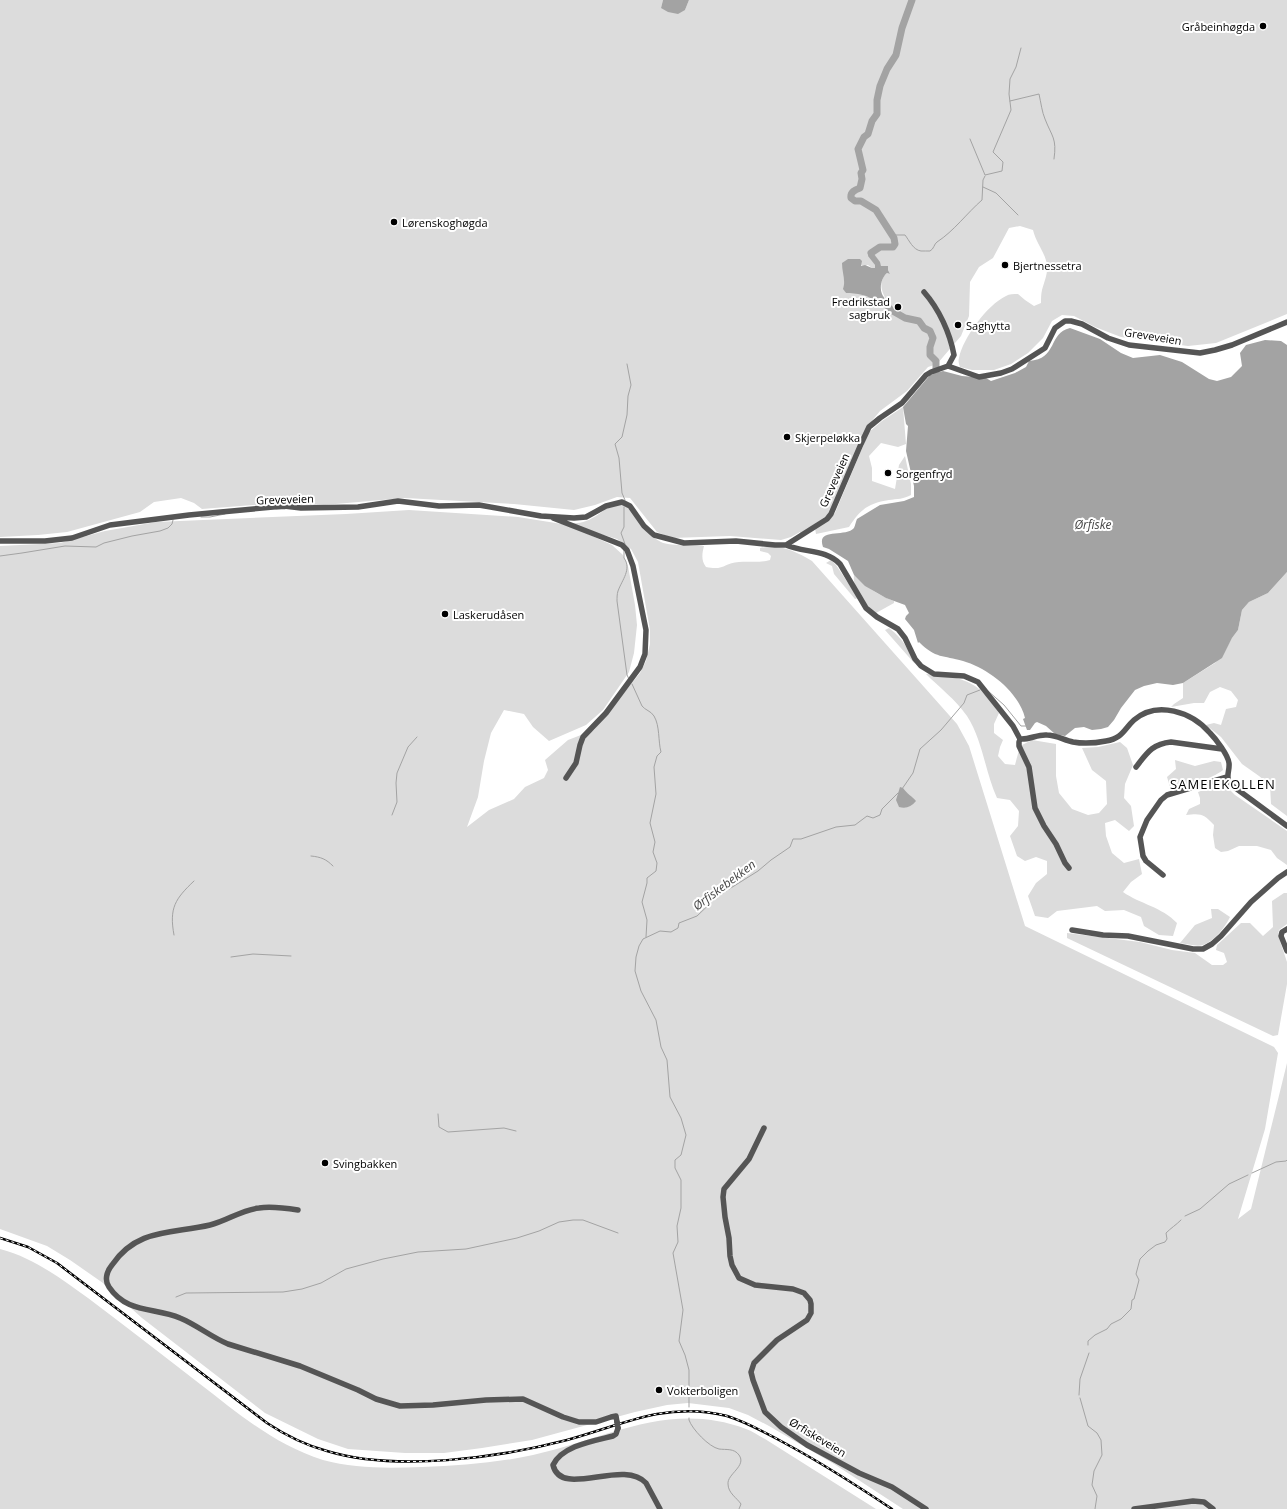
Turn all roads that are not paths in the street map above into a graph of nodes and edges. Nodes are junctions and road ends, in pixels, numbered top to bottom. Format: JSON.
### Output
{"nodes":[{"id":1,"x":924,"y":292,"type":"dead end"},
{"id":2,"x":1287,"y":322,"type":"edge"},
{"id":3,"x":948,"y":366,"type":"junction"},
{"id":4,"x":547,"y":516,"type":"junction"},
{"id":5,"x":0,"y":541,"type":"edge"},
{"id":6,"x":786,"y":545,"type":"junction"},
{"id":7,"x":1019,"y":737,"type":"junction"},
{"id":8,"x":1222,"y":749,"type":"junction"},
{"id":9,"x":1136,"y":766,"type":"dead end"},
{"id":10,"x":1227,"y":777,"type":"junction"},
{"id":11,"x":566,"y":778,"type":"dead end"},
{"id":12,"x":1287,"y":826,"type":"edge"},
{"id":13,"x":1069,"y":868,"type":"dead end"},
{"id":14,"x":1287,"y":872,"type":"edge"},
{"id":15,"x":1163,"y":875,"type":"dead end"},
{"id":16,"x":1287,"y":929,"type":"edge"},
{"id":17,"x":1072,"y":930,"type":"dead end"},
{"id":18,"x":1287,"y":951,"type":"edge"},
{"id":19,"x":764,"y":1128,"type":"dead end"},
{"id":20,"x":298,"y":1210,"type":"dead end"},
{"id":21,"x":660,"y":1509,"type":"edge"},
{"id":22,"x":926,"y":1509,"type":"edge"},
{"id":23,"x":1134,"y":1509,"type":"edge"},
{"id":24,"x":1213,"y":1509,"type":"edge"}],
"edges":[{"from":1,"to":3,"type":"street"},
{"from":2,"to":3,"type":"street","name":"Greveveien"},
{"from":3,"to":6,"type":"street","name":"Greveveien"},
{"from":4,"to":5,"type":"street","name":"Greveveien"},
{"from":4,"to":6,"type":"street","name":"Greveveien"},
{"from":4,"to":11,"type":"street","name":"Greveveien"},
{"from":6,"to":7,"type":"street"},
{"from":7,"to":8,"type":"street"},
{"from":7,"to":13,"type":"street"},
{"from":8,"to":9,"type":"street"},
{"from":8,"to":10,"type":"street"},
{"from":10,"to":12,"type":"street"},
{"from":10,"to":15,"type":"street"},
{"from":14,"to":17,"type":"street"},
{"from":16,"to":18,"type":"street"},
{"from":19,"to":22,"type":"street","name":"Ørfiskeveien"},
{"from":20,"to":21,"type":"street"},
{"from":23,"to":24,"type":"street"}]}
